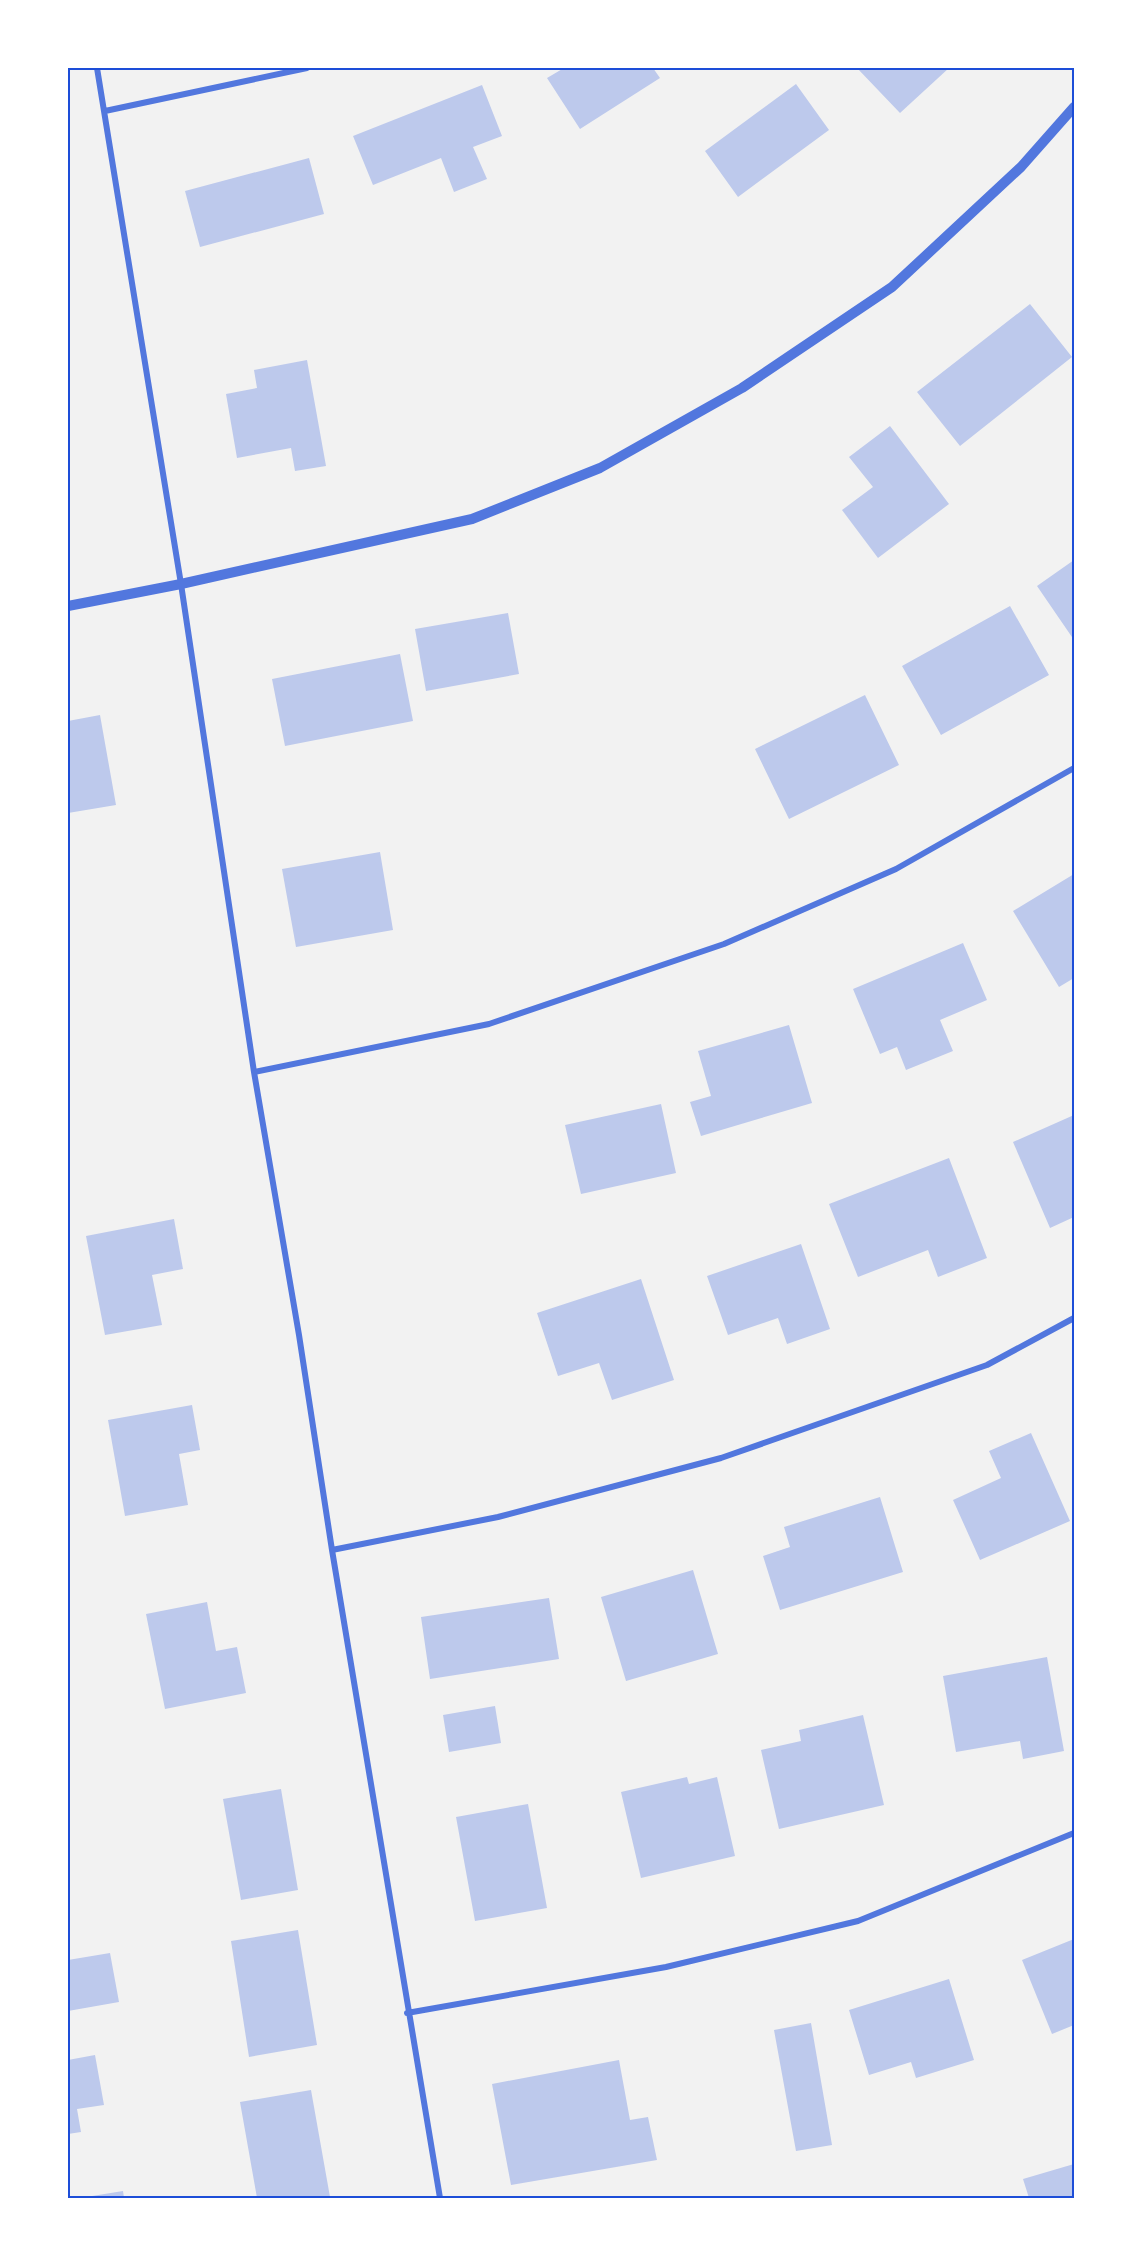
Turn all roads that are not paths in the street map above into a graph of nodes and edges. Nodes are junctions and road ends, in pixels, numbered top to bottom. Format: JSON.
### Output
{"nodes":[{"id":1,"x":97,"y":68,"type":"edge"},
{"id":2,"x":307,"y":68,"type":"edge"},
{"id":3,"x":1074,"y":107,"type":"edge"},
{"id":4,"x":105,"y":111,"type":"junction"},
{"id":5,"x":181,"y":584,"type":"junction"},
{"id":6,"x":68,"y":606,"type":"edge"},
{"id":7,"x":1074,"y":768,"type":"edge"},
{"id":8,"x":254,"y":1072,"type":"junction"},
{"id":9,"x":1074,"y":1317,"type":"edge"},
{"id":10,"x":332,"y":1550,"type":"junction"},
{"id":11,"x":1074,"y":1833,"type":"edge"},
{"id":12,"x":407,"y":2013,"type":"junction"},
{"id":13,"x":440,"y":2199,"type":"edge"}],
"edges":[{"from":1,"to":4,"type":"street"},
{"from":2,"to":4,"type":"street"},
{"from":3,"to":5,"type":"street"},
{"from":4,"to":5,"type":"street"},
{"from":5,"to":6,"type":"street"},
{"from":5,"to":8,"type":"street"},
{"from":7,"to":8,"type":"street"},
{"from":8,"to":10,"type":"street"},
{"from":9,"to":10,"type":"street"},
{"from":10,"to":12,"type":"street"},
{"from":11,"to":12,"type":"street"},
{"from":12,"to":13,"type":"street"}]}
